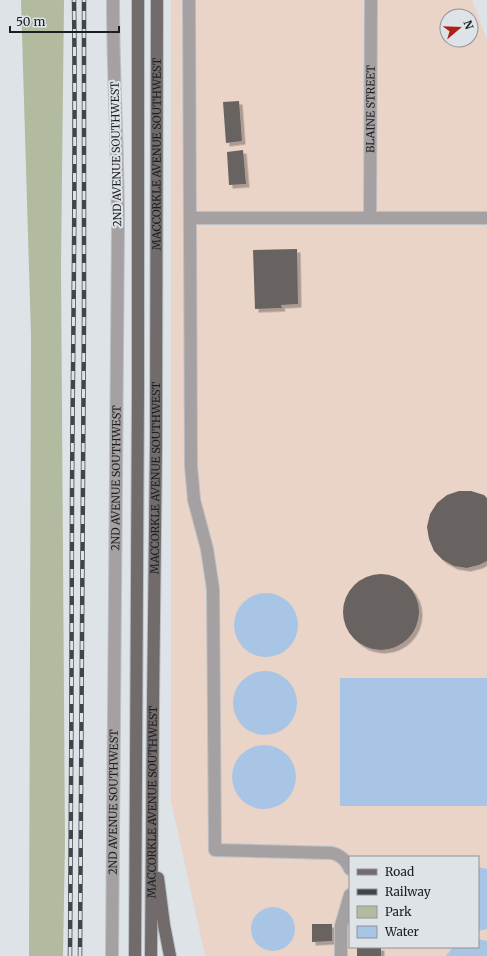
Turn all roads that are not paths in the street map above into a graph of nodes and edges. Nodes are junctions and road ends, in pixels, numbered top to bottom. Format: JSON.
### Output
{"nodes":[{"id":1,"x":113,"y":0,"type":"edge"},
{"id":2,"x":138,"y":0,"type":"edge"},
{"id":3,"x":156,"y":0,"type":"edge"},
{"id":4,"x":190,"y":0,"type":"edge"},
{"id":5,"x":371,"y":0,"type":"edge"},
{"id":6,"x":190,"y":218,"type":"junction"},
{"id":7,"x":370,"y":218,"type":"junction"},
{"id":8,"x":487,"y":218,"type":"edge"},
{"id":9,"x":152,"y":831,"type":"junction"},
{"id":10,"x":349,"y":867,"type":"edge"},
{"id":11,"x":349,"y":899,"type":"edge"},
{"id":12,"x":112,"y":956,"type":"edge"},
{"id":13,"x":135,"y":956,"type":"edge"},
{"id":14,"x":151,"y":956,"type":"edge"},
{"id":15,"x":170,"y":956,"type":"edge"},
{"id":16,"x":341,"y":956,"type":"edge"}],
"edges":[{"from":1,"to":12,"type":"street","name":"2ND AVENUE SOUTHWEST"},
{"from":2,"to":13,"type":"main road","name":"MACCORKLE AVENUE SOUTHWEST"},
{"from":3,"to":9,"type":"main road","name":"MACCORKLE AVENUE SOUTHWEST"},
{"from":4,"to":6,"type":"street"},
{"from":5,"to":7,"type":"street","name":"BLAINE STREET"},
{"from":6,"to":7,"type":"street"},
{"from":6,"to":10,"type":"street"},
{"from":7,"to":8,"type":"street"},
{"from":9,"to":14,"type":"main road","name":"MACCORKLE AVENUE SOUTHWEST"},
{"from":9,"to":15,"type":"main road"},
{"from":11,"to":16,"type":"street"}]}
